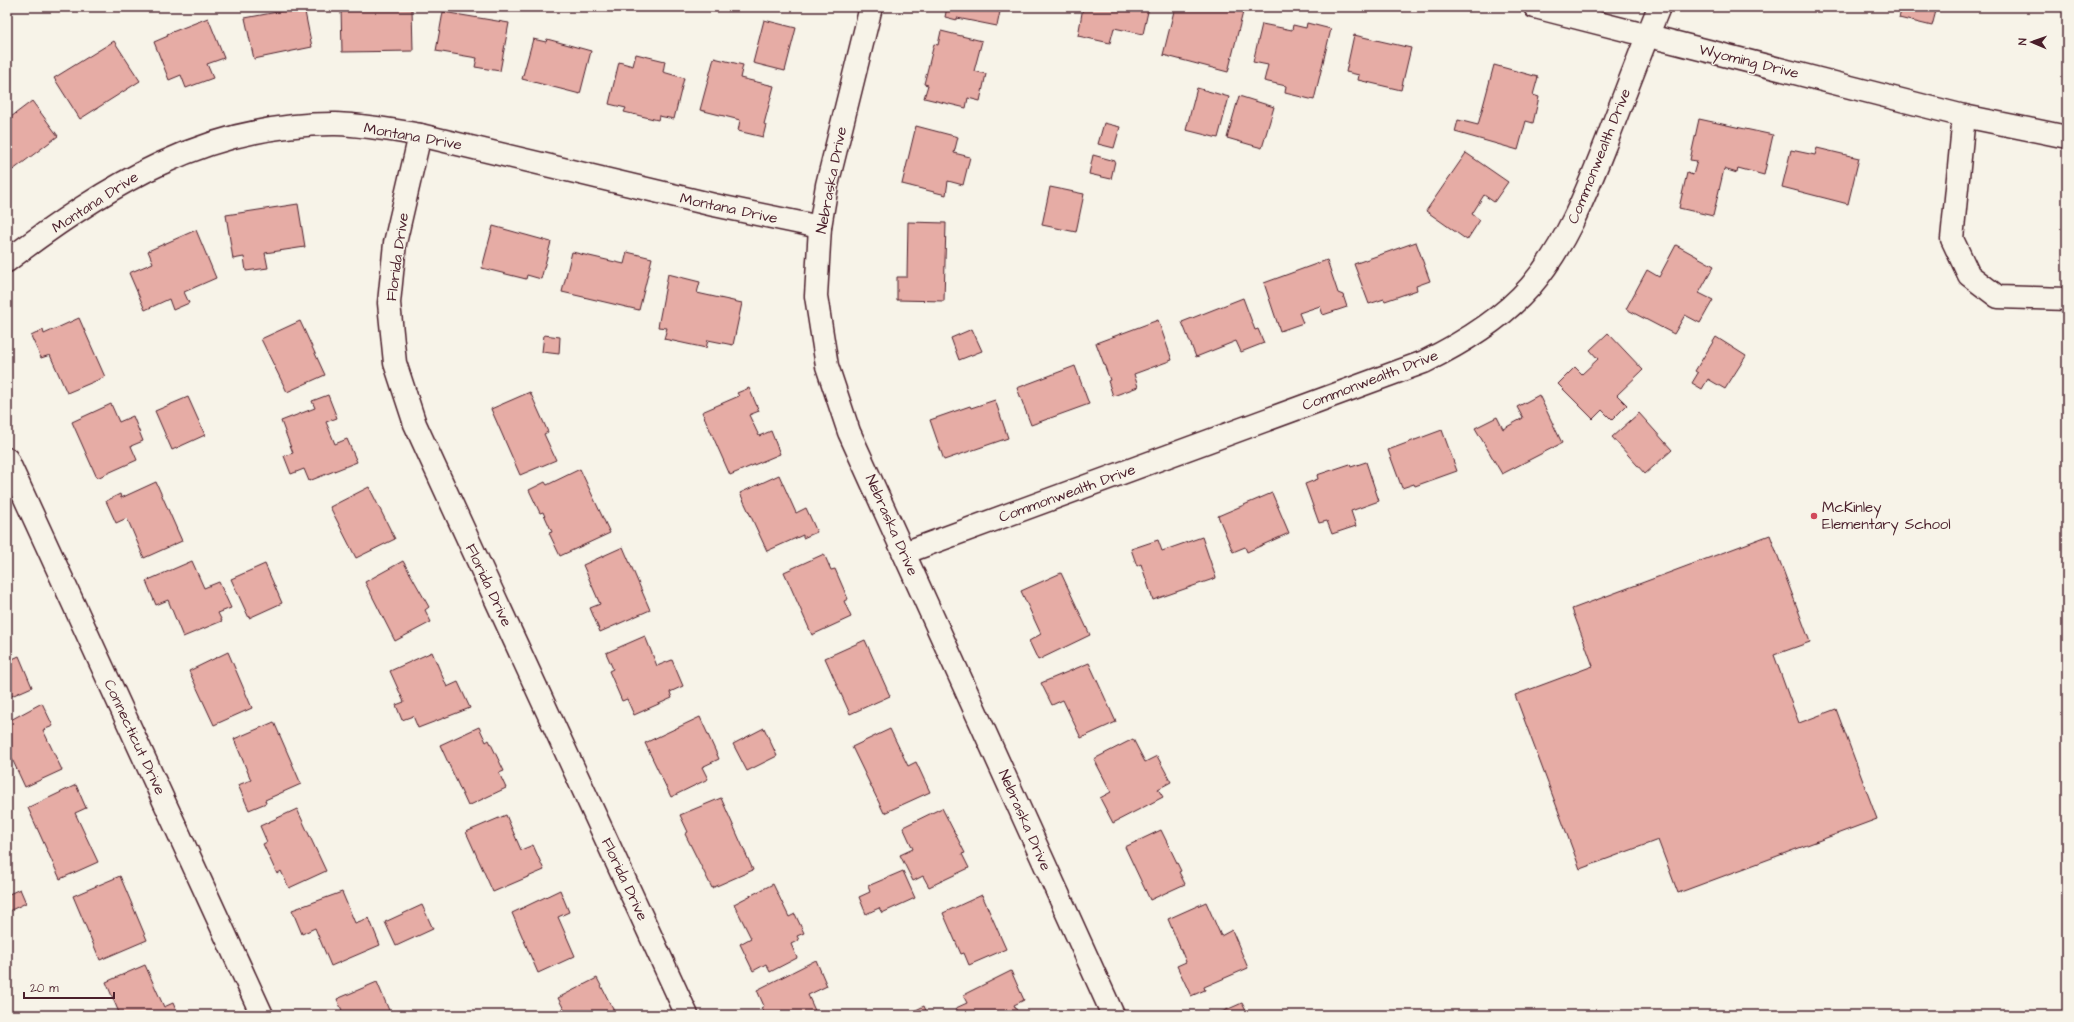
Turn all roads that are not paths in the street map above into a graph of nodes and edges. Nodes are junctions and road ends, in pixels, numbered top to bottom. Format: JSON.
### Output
{"nodes":[{"id":1,"x":871,"y":7,"type":"edge"},
{"id":2,"x":1535,"y":7,"type":"edge"},
{"id":3,"x":1659,"y":7,"type":"edge"},
{"id":4,"x":1648,"y":35,"type":"junction"},
{"id":5,"x":1964,"y":116,"type":"junction"},
{"id":6,"x":420,"y":135,"type":"junction"},
{"id":7,"x":2067,"y":137,"type":"edge"},
{"id":8,"x":820,"y":227,"type":"junction"},
{"id":9,"x":7,"y":261,"type":"edge"},
{"id":10,"x":2067,"y":299,"type":"edge"},
{"id":11,"x":7,"y":458,"type":"edge"},
{"id":12,"x":904,"y":553,"type":"junction"},
{"id":13,"x":262,"y":1015,"type":"edge"},
{"id":14,"x":687,"y":1015,"type":"edge"},
{"id":15,"x":1113,"y":1015,"type":"edge"}],
"edges":[{"from":1,"to":8,"type":"street","name":"Nebraska Drive"},
{"from":2,"to":4,"type":"street","name":"Wyoming Drive"},
{"from":3,"to":4,"type":"street","name":"Commonwealth Drive"},
{"from":4,"to":5,"type":"street","name":"Wyoming Drive"},
{"from":4,"to":12,"type":"street","name":"Commonwealth Drive"},
{"from":5,"to":7,"type":"street","name":"Wyoming Drive"},
{"from":5,"to":10,"type":"street"},
{"from":6,"to":8,"type":"street","name":"Montana Drive"},
{"from":6,"to":9,"type":"street","name":"Montana Drive"},
{"from":6,"to":14,"type":"street","name":"Florida Drive"},
{"from":8,"to":12,"type":"street","name":"Nebraska Drive"},
{"from":11,"to":13,"type":"street","name":"Connecticut Drive"},
{"from":12,"to":15,"type":"street","name":"Nebraska Drive"}]}
